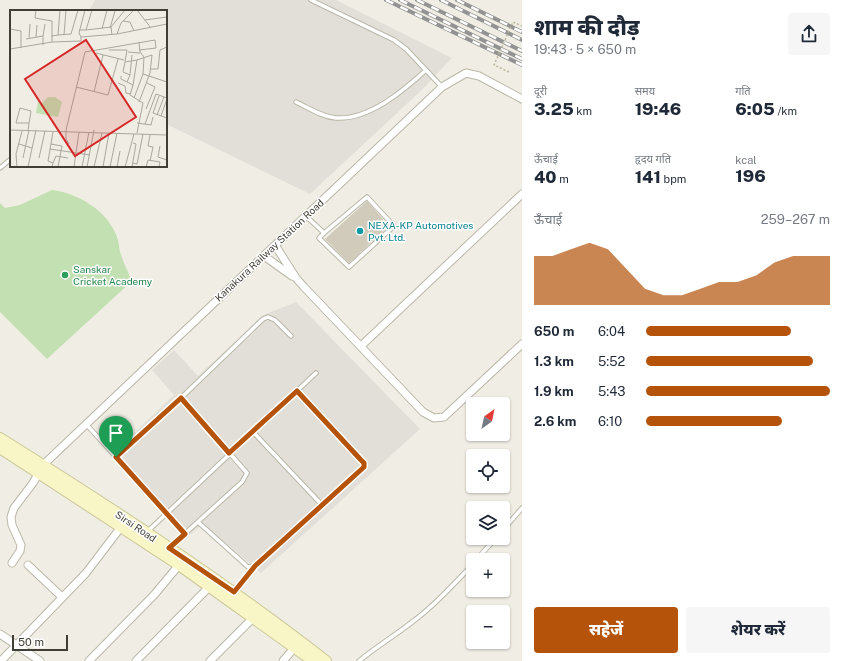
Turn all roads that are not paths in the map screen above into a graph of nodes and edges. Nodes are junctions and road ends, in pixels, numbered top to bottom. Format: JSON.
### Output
{"nodes":[{"id":1,"x":311,"y":0,"type":"edge"},
{"id":2,"x":425,"y":71,"type":"junction"},
{"id":3,"x":442,"y":87,"type":"junction"},
{"id":4,"x":519,"y":98,"type":"edge"},
{"id":5,"x":296,"y":102,"type":"dead end"},
{"id":6,"x":10,"y":160,"type":"edge"},
{"id":7,"x":0,"y":168,"type":"edge"},
{"id":8,"x":522,"y":194,"type":"edge"},
{"id":9,"x":306,"y":216,"type":"junction"},
{"id":10,"x":324,"y":233,"type":"junction"},
{"id":11,"x":275,"y":245,"type":"junction"},
{"id":12,"x":264,"y":256,"type":"junction"},
{"id":13,"x":296,"y":278,"type":"junction"},
{"id":14,"x":291,"y":336,"type":"dead end"},
{"id":15,"x":522,"y":344,"type":"edge"},
{"id":16,"x":361,"y":346,"type":"junction"},
{"id":17,"x":316,"y":373,"type":"dead end"},
{"id":18,"x":297,"y":391,"type":"junction"},
{"id":19,"x":181,"y":398,"type":"junction"},
{"id":20,"x":86,"y":424,"type":"junction"},
{"id":21,"x":253,"y":432,"type":"junction"},
{"id":22,"x":0,"y":438,"type":"edge"},
{"id":23,"x":0,"y":448,"type":"edge"},
{"id":24,"x":229,"y":453,"type":"junction"},
{"id":25,"x":116,"y":457,"type":"junction"},
{"id":26,"x":41,"y":469,"type":"junction"},
{"id":27,"x":322,"y":505,"type":"junction"},
{"id":28,"x":522,"y":508,"type":"edge"},
{"id":29,"x":167,"y":513,"type":"junction"},
{"id":30,"x":198,"y":522,"type":"junction"},
{"id":31,"x":510,"y":522,"type":"edge"},
{"id":32,"x":121,"y":527,"type":"junction"},
{"id":33,"x":146,"y":533,"type":"junction"},
{"id":34,"x":185,"y":534,"type":"junction"},
{"id":35,"x":490,"y":545,"type":"edge"},
{"id":36,"x":169,"y":548,"type":"junction"},
{"id":37,"x":482,"y":553,"type":"edge"},
{"id":38,"x":12,"y":563,"type":"dead end"},
{"id":39,"x":28,"y":565,"type":"dead end"},
{"id":40,"x":179,"y":565,"type":"junction"},
{"id":41,"x":255,"y":566,"type":"junction"},
{"id":42,"x":466,"y":572,"type":"edge"},
{"id":43,"x":213,"y":583,"type":"junction"},
{"id":44,"x":234,"y":592,"type":"junction"},
{"id":45,"x":62,"y":597,"type":"junction"},
{"id":46,"x":253,"y":618,"type":"junction"},
{"id":47,"x":0,"y":634,"type":"edge"},
{"id":48,"x":16,"y":645,"type":"junction"},
{"id":49,"x":295,"y":647,"type":"junction"},
{"id":50,"x":1,"y":661,"type":"edge"},
{"id":51,"x":40,"y":661,"type":"edge"},
{"id":52,"x":89,"y":661,"type":"edge"},
{"id":53,"x":136,"y":661,"type":"edge"},
{"id":54,"x":210,"y":661,"type":"edge"},
{"id":55,"x":284,"y":661,"type":"edge"},
{"id":56,"x":313,"y":661,"type":"edge"},
{"id":57,"x":326,"y":661,"type":"edge"},
{"id":58,"x":359,"y":661,"type":"edge"}],
"edges":[{"from":1,"to":2,"type":"lane"},
{"from":2,"to":3,"type":"lane"},
{"from":2,"to":5,"type":"lane"},
{"from":3,"to":4,"type":"street","name":"Kanakura Railway Station Road"},
{"from":3,"to":9,"type":"street","name":"Kanakura Railway Station Road"},
{"from":6,"to":7,"type":"lane"},
{"from":8,"to":16,"type":"street"},
{"from":9,"to":10,"type":"lane"},
{"from":9,"to":11,"type":"street","name":"Kanakura Railway Station Road"},
{"from":10,"to":10,"type":"lane"},
{"from":11,"to":12,"type":"street","name":"Kanakura Railway Station Road"},
{"from":11,"to":13,"type":"street"},
{"from":12,"to":13,"type":"street"},
{"from":12,"to":20,"type":"street","name":"Kanakura Railway Station Road"},
{"from":13,"to":16,"type":"street"},
{"from":14,"to":19,"type":"lane"},
{"from":15,"to":16,"type":"street"},
{"from":17,"to":18,"type":"lane"},
{"from":18,"to":21,"type":"lane"},
{"from":18,"to":27,"type":"lane"},
{"from":19,"to":24,"type":"lane"},
{"from":19,"to":25,"type":"lane"},
{"from":20,"to":25,"type":"lane"},
{"from":20,"to":26,"type":"street","name":"Kanakura Railway Station Road"},
{"from":21,"to":24,"type":"lane"},
{"from":21,"to":27,"type":"lane"},
{"from":22,"to":26,"type":"main road","name":"Sirsi Road"},
{"from":23,"to":26,"type":"main road","name":"Sirsi Road"},
{"from":24,"to":29,"type":"lane"},
{"from":24,"to":30,"type":"lane"},
{"from":25,"to":29,"type":"lane"},
{"from":26,"to":32,"type":"main road","name":"Sirsi Road"},
{"from":26,"to":33,"type":"main road","name":"Sirsi Road"},
{"from":26,"to":38,"type":"street","name":"Kanakura Railway Station Road"},
{"from":27,"to":41,"type":"lane"},
{"from":28,"to":31,"type":"lane"},
{"from":29,"to":33,"type":"lane"},
{"from":29,"to":34,"type":"lane"},
{"from":30,"to":34,"type":"lane"},
{"from":30,"to":41,"type":"lane"},
{"from":32,"to":40,"type":"main road","name":"Sirsi Road"},
{"from":32,"to":45,"type":"street"},
{"from":33,"to":36,"type":"main road","name":"Sirsi Road"},
{"from":34,"to":36,"type":"lane"},
{"from":35,"to":37,"type":"lane"},
{"from":36,"to":43,"type":"main road","name":"Sirsi Road"},
{"from":39,"to":45,"type":"street"},
{"from":40,"to":43,"type":"main road","name":"Sirsi Road"},
{"from":40,"to":52,"type":"street"},
{"from":41,"to":44,"type":"lane"},
{"from":42,"to":58,"type":"lane"},
{"from":43,"to":44,"type":"main road","name":"Sirsi Road"},
{"from":43,"to":46,"type":"main road","name":"Sirsi Road"},
{"from":43,"to":53,"type":"street"},
{"from":44,"to":57,"type":"main road","name":"Sirsi Road"},
{"from":45,"to":48,"type":"street"},
{"from":46,"to":49,"type":"main road","name":"Sirsi Road"},
{"from":46,"to":54,"type":"street"},
{"from":47,"to":48,"type":"street"},
{"from":48,"to":50,"type":"street"},
{"from":48,"to":51,"type":"street"},
{"from":49,"to":55,"type":"street"},
{"from":49,"to":56,"type":"main road","name":"Sirsi Road"}]}
